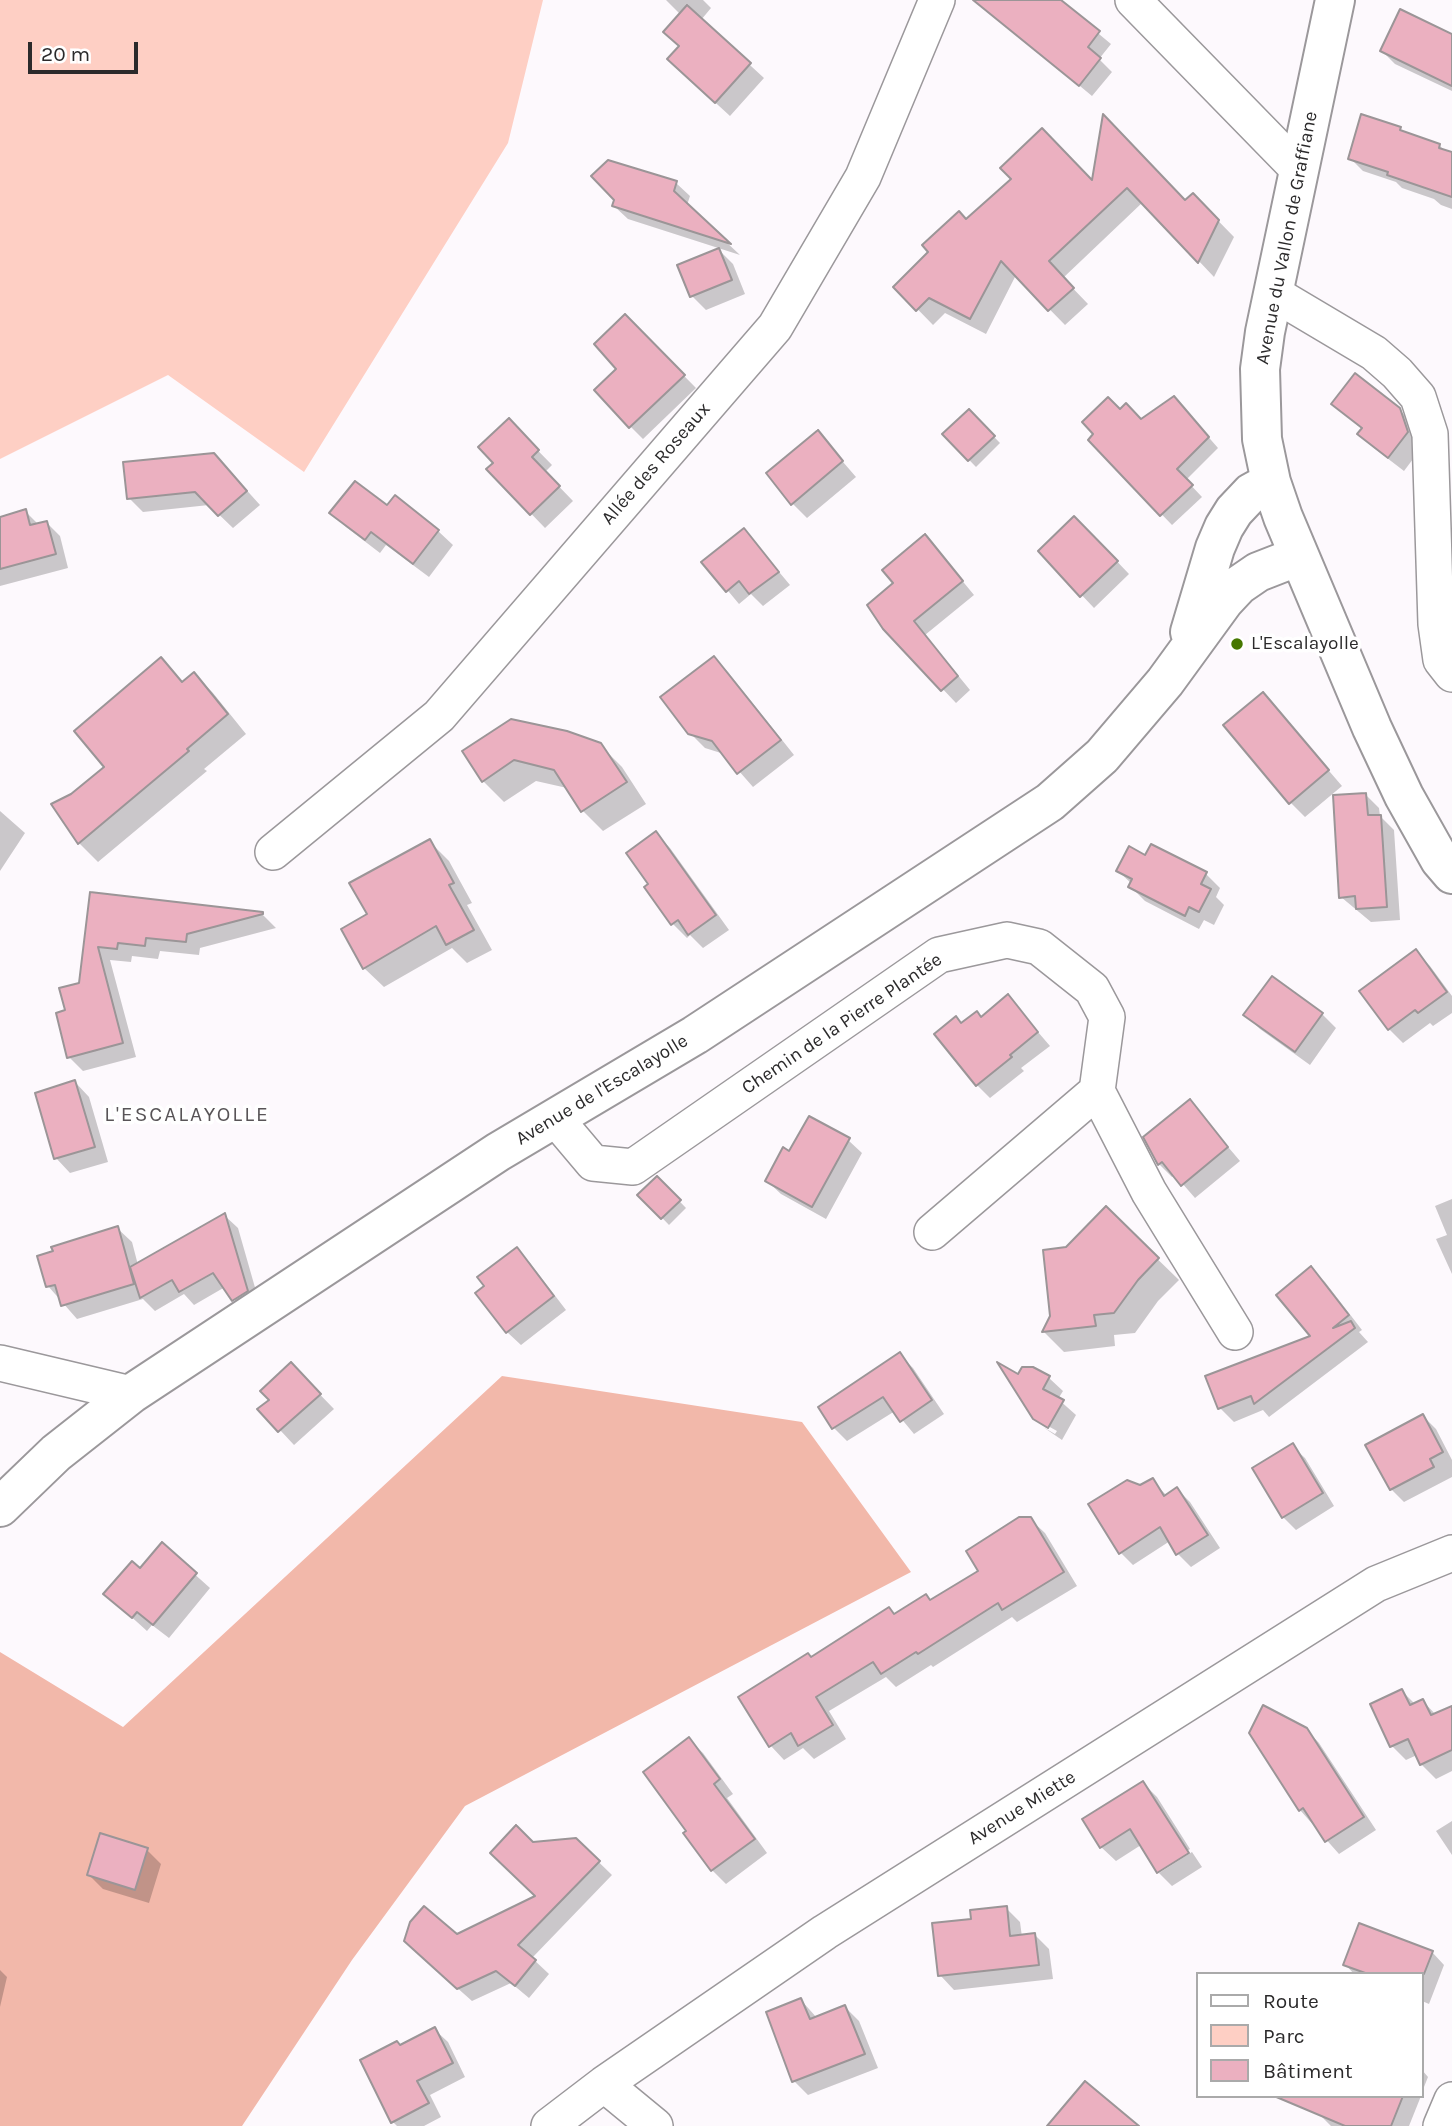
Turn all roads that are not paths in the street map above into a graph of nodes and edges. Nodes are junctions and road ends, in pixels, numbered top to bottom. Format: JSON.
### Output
{"nodes":[{"id":1,"x":937,"y":0,"type":"edge"},
{"id":2,"x":1133,"y":0,"type":"edge"},
{"id":3,"x":1335,"y":0,"type":"edge"},
{"id":4,"x":1299,"y":170,"type":"junction"},
{"id":5,"x":1273,"y":293,"type":"junction"},
{"id":6,"x":1271,"y":482,"type":"junction"},
{"id":7,"x":1299,"y":556,"type":"junction"},
{"id":8,"x":1185,"y":654,"type":"junction"},
{"id":9,"x":1452,"y":674,"type":"edge"},
{"id":10,"x":273,"y":852,"type":"dead end"},
{"id":11,"x":1452,"y":874,"type":"edge"},
{"id":12,"x":1097,"y":1091,"type":"junction"},
{"id":13,"x":555,"y":1118,"type":"junction"},
{"id":14,"x":932,"y":1232,"type":"dead end"},
{"id":15,"x":1235,"y":1332,"type":"dead end"},
{"id":16,"x":0,"y":1363,"type":"edge"},
{"id":17,"x":131,"y":1394,"type":"junction"},
{"id":18,"x":0,"y":1507,"type":"edge"},
{"id":19,"x":1452,"y":1553,"type":"edge"},
{"id":20,"x":604,"y":2084,"type":"junction"},
{"id":21,"x":1452,"y":2100,"type":"edge"},
{"id":22,"x":549,"y":2126,"type":"edge"},
{"id":23,"x":655,"y":2126,"type":"edge"},
{"id":24,"x":1441,"y":2126,"type":"edge"}],
"edges":[{"from":1,"to":10,"type":"street","name":"Allée des Roseaux"},
{"from":2,"to":4,"type":"street"},
{"from":3,"to":4,"type":"street","name":"Avenue du Vallon de Graffiane"},
{"from":4,"to":5,"type":"street","name":"Avenue du Vallon de Graffiane"},
{"from":5,"to":6,"type":"street","name":"Avenue du Vallon de Graffiane"},
{"from":5,"to":9,"type":"street"},
{"from":6,"to":7,"type":"street","name":"Avenue du Vallon de Graffiane"},
{"from":6,"to":8,"type":"street","name":"Avenue de l'Escalayolle"},
{"from":7,"to":8,"type":"street","name":"Avenue de l'Escalayolle"},
{"from":7,"to":11,"type":"street","name":"Avenue du Vallon de Graffiane"},
{"from":8,"to":13,"type":"street","name":"Avenue de l'Escalayolle"},
{"from":12,"to":13,"type":"street","name":"Chemin de la Pierre Plantée"},
{"from":12,"to":14,"type":"street"},
{"from":12,"to":15,"type":"street"},
{"from":13,"to":17,"type":"street","name":"Avenue de l'Escalayolle"},
{"from":16,"to":17,"type":"street"},
{"from":17,"to":18,"type":"street","name":"Avenue de l'Escalayolle"},
{"from":19,"to":20,"type":"street","name":"Avenue Miette"},
{"from":20,"to":22,"type":"street","name":"Avenue Miette"},
{"from":20,"to":23,"type":"street"},
{"from":21,"to":24,"type":"street"}]}
